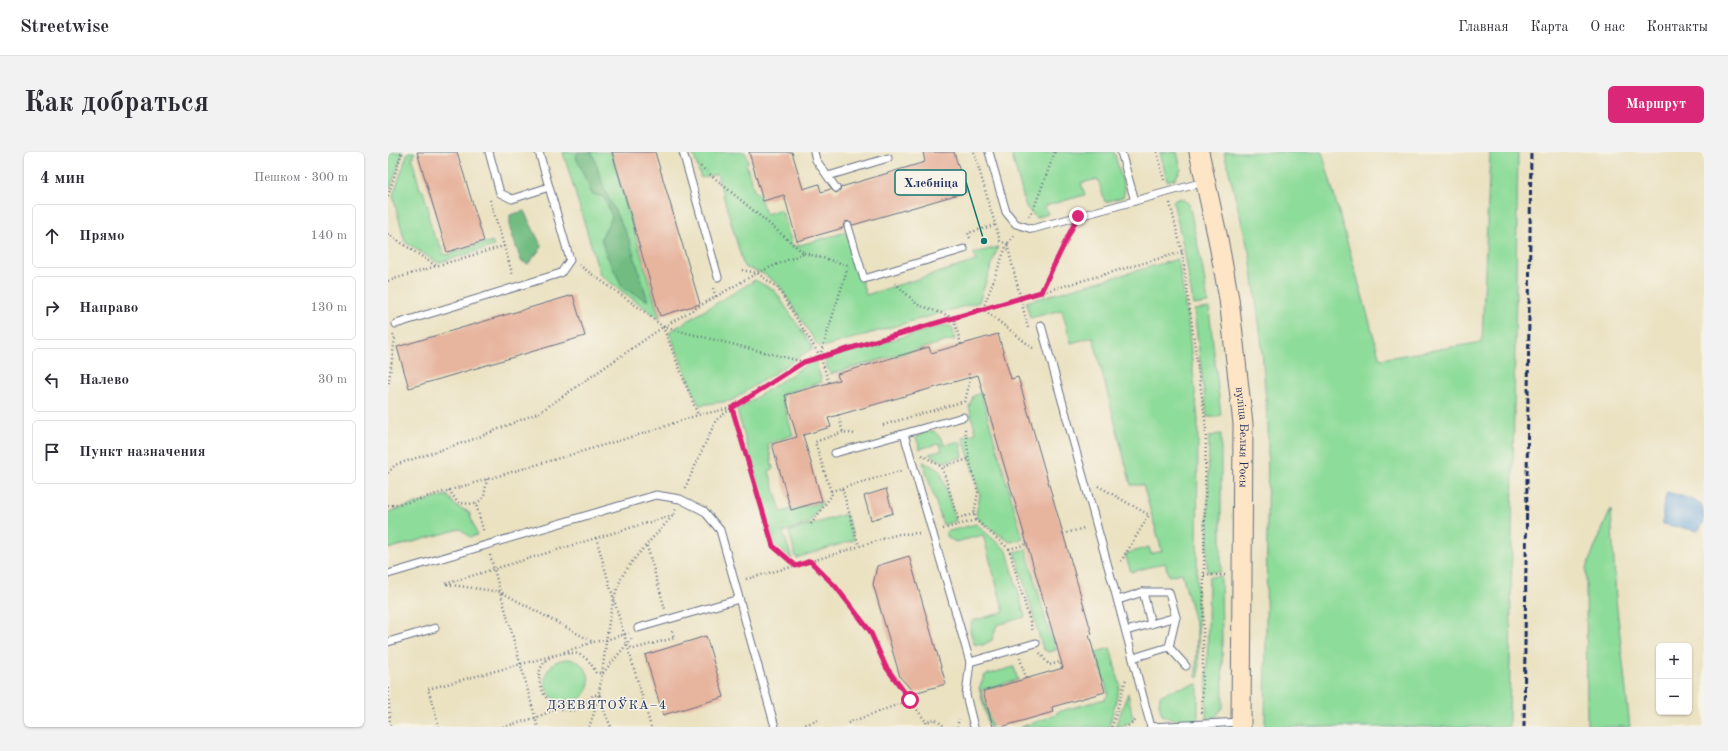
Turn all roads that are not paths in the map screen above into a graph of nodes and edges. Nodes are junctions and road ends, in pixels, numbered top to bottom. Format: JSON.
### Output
{"nodes":[{"id":1,"x":489,"y":152,"type":"edge"},
{"id":2,"x":539,"y":152,"type":"edge"},
{"id":3,"x":684,"y":152,"type":"edge"},
{"id":4,"x":814,"y":152,"type":"edge"},
{"id":5,"x":990,"y":152,"type":"edge"},
{"id":6,"x":1121,"y":152,"type":"edge"},
{"id":7,"x":1199,"y":152,"type":"edge"},
{"id":8,"x":888,"y":158,"type":"dead end"},
{"id":9,"x":828,"y":176,"type":"junction"},
{"id":10,"x":1206,"y":181,"type":"junction"},
{"id":11,"x":550,"y":188,"type":"junction"},
{"id":12,"x":836,"y":188,"type":"dead end"},
{"id":13,"x":1135,"y":201,"type":"junction"},
{"id":14,"x":848,"y":226,"type":"dead end"},
{"id":15,"x":964,"y":249,"type":"road end"},
{"id":16,"x":718,"y":277,"type":"dead end"},
{"id":17,"x":396,"y":324,"type":"dead end"},
{"id":18,"x":1041,"y":325,"type":"dead end"},
{"id":19,"x":963,"y":417,"type":"road end"},
{"id":20,"x":904,"y":434,"type":"junction"},
{"id":21,"x":835,"y":453,"type":"dead end"},
{"id":22,"x":388,"y":574,"type":"edge"},
{"id":23,"x":1142,"y":592,"type":"junction"},
{"id":24,"x":739,"y":599,"type":"junction"},
{"id":25,"x":1118,"y":600,"type":"junction"},
{"id":26,"x":1176,"y":617,"type":"junction"},
{"id":27,"x":1151,"y":624,"type":"junction"},
{"id":28,"x":435,"y":628,"type":"dead end"},
{"id":29,"x":638,"y":628,"type":"road end"},
{"id":30,"x":1126,"y":631,"type":"junction"},
{"id":31,"x":388,"y":642,"type":"edge"},
{"id":32,"x":1036,"y":643,"type":"road end"},
{"id":33,"x":1168,"y":647,"type":"junction"},
{"id":34,"x":1134,"y":658,"type":"junction"},
{"id":35,"x":970,"y":662,"type":"junction"},
{"id":36,"x":1186,"y":666,"type":"dead end"},
{"id":37,"x":1241,"y":725,"type":"edge"},
{"id":38,"x":775,"y":727,"type":"edge"},
{"id":39,"x":974,"y":727,"type":"edge"}],
"edges":[{"from":1,"to":11,"type":"lane"},
{"from":2,"to":11,"type":"lane"},
{"from":3,"to":16,"type":"lane"},
{"from":4,"to":9,"type":"lane"},
{"from":5,"to":13,"type":"lane"},
{"from":6,"to":13,"type":"lane"},
{"from":7,"to":10,"type":"main road","name":"вуліца Белыя Росы"},
{"from":8,"to":9,"type":"lane"},
{"from":9,"to":12,"type":"lane"},
{"from":10,"to":13,"type":"lane"},
{"from":10,"to":37,"type":"main road","name":"вуліца Белыя Росы"},
{"from":11,"to":17,"type":"lane"},
{"from":14,"to":15,"type":"lane"},
{"from":18,"to":25,"type":"lane"},
{"from":19,"to":20,"type":"lane"},
{"from":20,"to":21,"type":"lane"},
{"from":20,"to":35,"type":"lane"},
{"from":22,"to":24,"type":"lane"},
{"from":23,"to":25,"type":"lane"},
{"from":23,"to":26,"type":"lane"},
{"from":23,"to":27,"type":"lane"},
{"from":24,"to":29,"type":"lane"},
{"from":24,"to":38,"type":"lane"},
{"from":25,"to":30,"type":"lane"},
{"from":26,"to":27,"type":"lane"},
{"from":26,"to":33,"type":"lane"},
{"from":27,"to":30,"type":"lane"},
{"from":28,"to":31,"type":"lane"},
{"from":30,"to":34,"type":"lane"},
{"from":32,"to":35,"type":"lane"},
{"from":33,"to":34,"type":"lane"},
{"from":33,"to":36,"type":"lane"},
{"from":34,"to":37,"type":"lane"},
{"from":35,"to":39,"type":"lane"}]}
